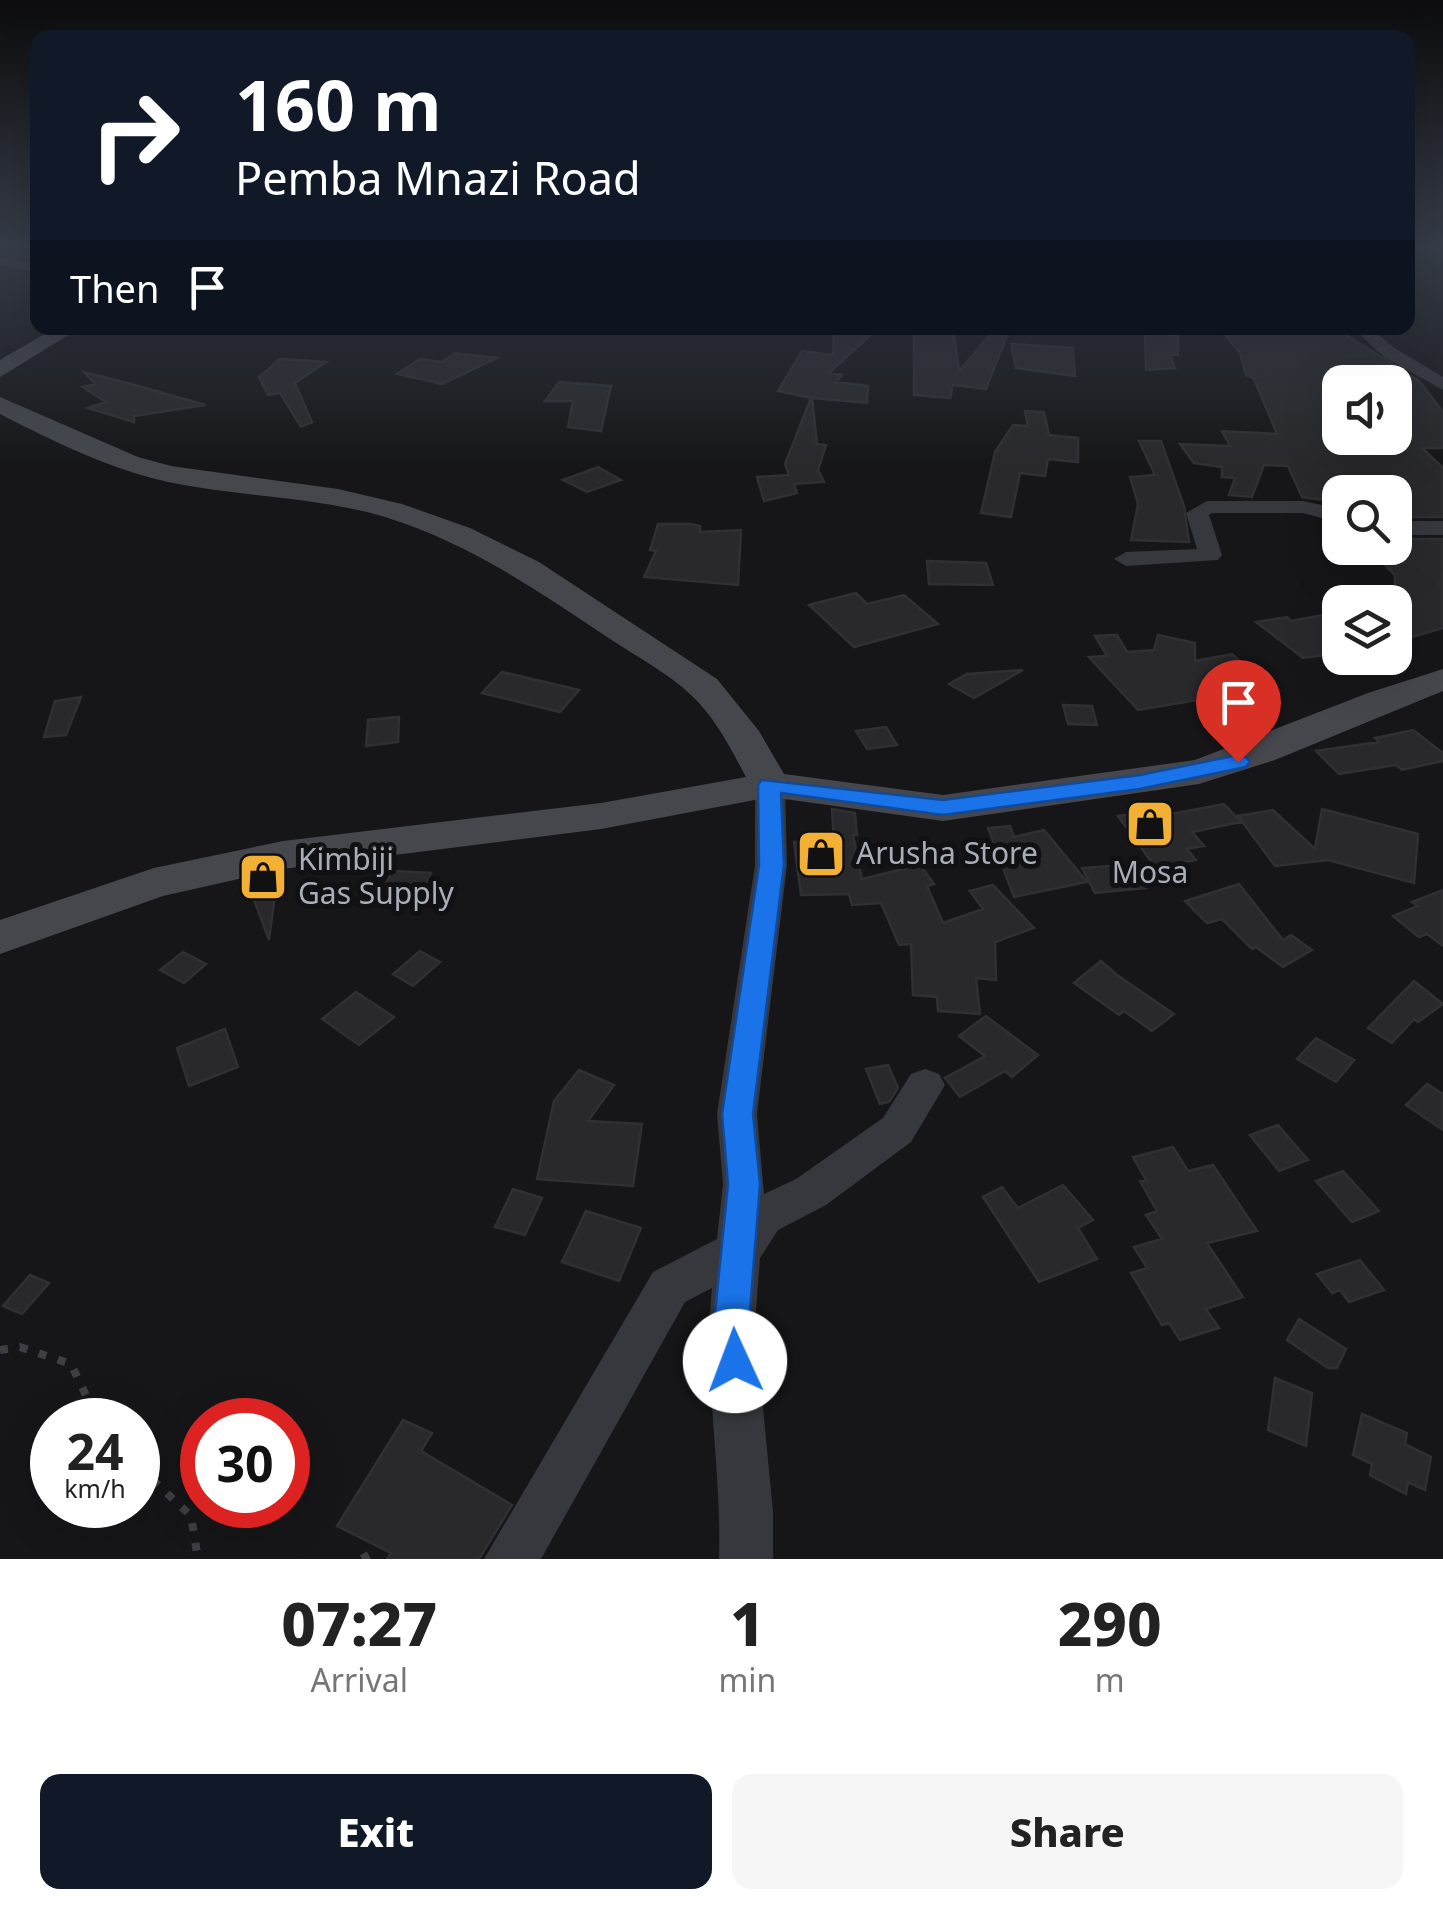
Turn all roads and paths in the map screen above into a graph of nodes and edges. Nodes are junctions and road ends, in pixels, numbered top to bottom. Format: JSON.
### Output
{"nodes":[{"id":1,"x":58,"y":335,"type":"edge"},
{"id":2,"x":1369,"y":335,"type":"edge"},
{"id":3,"x":0,"y":370,"type":"edge"},
{"id":4,"x":1443,"y":385,"type":"edge"},
{"id":5,"x":0,"y":404,"type":"edge"},
{"id":6,"x":1322,"y":512,"type":"edge"},
{"id":7,"x":1412,"y":528,"type":"edge"},
{"id":8,"x":1443,"y":528,"type":"edge"},
{"id":9,"x":1126,"y":559,"type":"dead end"},
{"id":10,"x":1443,"y":680,"type":"edge"},
{"id":11,"x":770,"y":785,"type":"junction"},
{"id":12,"x":0,"y":937,"type":"edge"},
{"id":13,"x":926,"y":1085,"type":"dead end"},
{"id":14,"x":740,"y":1250,"type":"junction"},
{"id":15,"x":0,"y":1350,"type":"edge"},
{"id":16,"x":87,"y":1398,"type":"edge"},
{"id":17,"x":160,"y":1487,"type":"edge"},
{"id":18,"x":375,"y":1552,"type":"dead end"},
{"id":19,"x":198,"y":1559,"type":"edge"},
{"id":20,"x":362,"y":1559,"type":"edge"},
{"id":21,"x":511,"y":1559,"type":"edge"},
{"id":22,"x":746,"y":1559,"type":"edge"}],
"edges":[{"from":1,"to":3,"type":"street"},
{"from":2,"to":4,"type":"street"},
{"from":5,"to":11,"type":"street"},
{"from":6,"to":9,"type":"street"},
{"from":7,"to":8,"type":"street"},
{"from":10,"to":11,"type":"street"},
{"from":11,"to":12,"type":"street"},
{"from":11,"to":14,"type":"street"},
{"from":13,"to":14,"type":"street"},
{"from":14,"to":21,"type":"street"},
{"from":14,"to":22,"type":"street"},
{"from":15,"to":16,"type":"path"},
{"from":17,"to":19,"type":"path"},
{"from":18,"to":20,"type":"path"}]}
